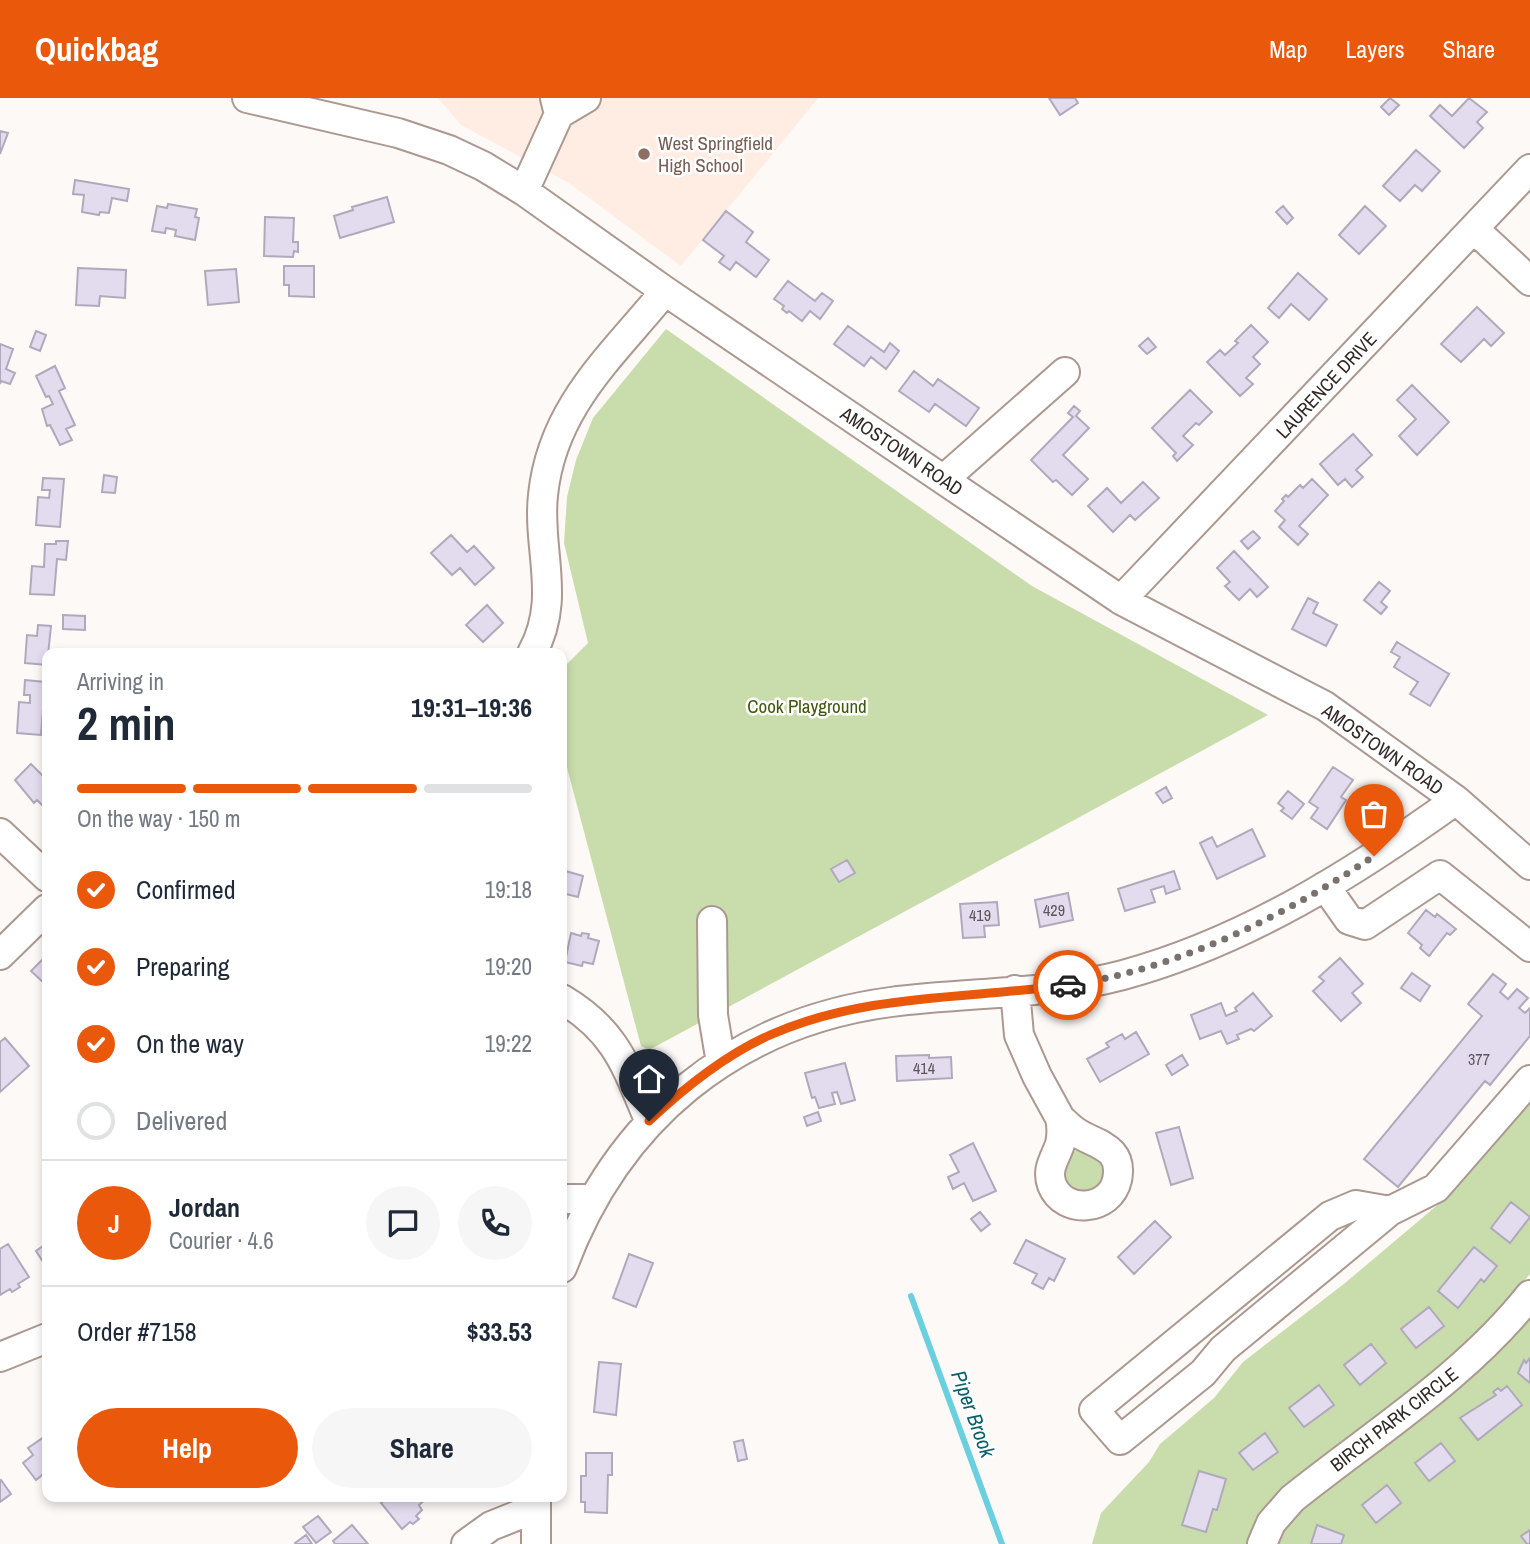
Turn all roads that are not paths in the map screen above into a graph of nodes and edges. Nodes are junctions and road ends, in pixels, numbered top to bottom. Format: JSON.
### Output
{"nodes":[{"id":1,"x":247,"y":98,"type":"edge"},
{"id":2,"x":586,"y":98,"type":"edge"},
{"id":3,"x":557,"y":106,"type":"edge"},
{"id":4,"x":1530,"y":169,"type":"edge"},
{"id":5,"x":524,"y":191,"type":"junction"},
{"id":6,"x":1474,"y":229,"type":"junction"},
{"id":7,"x":1530,"y":281,"type":"edge"},
{"id":8,"x":665,"y":291,"type":"junction"},
{"id":9,"x":1065,"y":372,"type":"dead end"},
{"id":10,"x":944,"y":479,"type":"junction"},
{"id":11,"x":1121,"y":600,"type":"junction"},
{"id":12,"x":534,"y":648,"type":"edge"},
{"id":13,"x":1455,"y":800,"type":"junction"},
{"id":14,"x":0,"y":833,"type":"edge"},
{"id":15,"x":1530,"y":865,"type":"edge"},
{"id":16,"x":42,"y":872,"type":"edge"},
{"id":17,"x":1325,"y":887,"type":"junction"},
{"id":18,"x":42,"y":914,"type":"edge"},
{"id":19,"x":712,"y":921,"type":"dead end"},
{"id":20,"x":1530,"y":947,"type":"edge"},
{"id":21,"x":0,"y":954,"type":"edge"},
{"id":22,"x":1015,"y":990,"type":"junction"},
{"id":23,"x":567,"y":1002,"type":"edge"},
{"id":24,"x":721,"y":1063,"type":"junction"},
{"id":25,"x":1530,"y":1080,"type":"edge"},
{"id":26,"x":1060,"y":1118,"type":"dead end"},
{"id":27,"x":649,"y":1121,"type":"junction"},
{"id":28,"x":567,"y":1199,"type":"edge"},
{"id":29,"x":593,"y":1199,"type":"junction"},
{"id":30,"x":1390,"y":1211,"type":"junction"},
{"id":31,"x":567,"y":1257,"type":"edge"},
{"id":32,"x":1530,"y":1295,"type":"edge"},
{"id":33,"x":42,"y":1340,"type":"edge"},
{"id":34,"x":0,"y":1357,"type":"edge"},
{"id":35,"x":536,"y":1502,"type":"edge"},
{"id":36,"x":466,"y":1544,"type":"edge"},
{"id":37,"x":536,"y":1544,"type":"edge"},
{"id":38,"x":1262,"y":1544,"type":"edge"}],
"edges":[{"from":1,"to":5,"type":"street","name":"AMOSTOWN ROAD"},
{"from":2,"to":3,"type":"street"},
{"from":3,"to":5,"type":"street"},
{"from":4,"to":6,"type":"street","name":"LAURENCE DRIVE"},
{"from":5,"to":8,"type":"street","name":"AMOSTOWN ROAD"},
{"from":6,"to":7,"type":"street"},
{"from":6,"to":11,"type":"street","name":"LAURENCE DRIVE"},
{"from":8,"to":10,"type":"street","name":"AMOSTOWN ROAD"},
{"from":8,"to":12,"type":"street"},
{"from":9,"to":10,"type":"street"},
{"from":10,"to":11,"type":"street","name":"AMOSTOWN ROAD"},
{"from":11,"to":13,"type":"street","name":"AMOSTOWN ROAD"},
{"from":13,"to":15,"type":"street","name":"AMOSTOWN ROAD"},
{"from":13,"to":17,"type":"street"},
{"from":14,"to":16,"type":"street"},
{"from":17,"to":20,"type":"street"},
{"from":17,"to":22,"type":"street"},
{"from":18,"to":21,"type":"street"},
{"from":19,"to":24,"type":"street"},
{"from":22,"to":24,"type":"street"},
{"from":22,"to":26,"type":"street"},
{"from":23,"to":27,"type":"street"},
{"from":24,"to":27,"type":"street"},
{"from":25,"to":30,"type":"street"},
{"from":27,"to":29,"type":"street"},
{"from":28,"to":29,"type":"street"},
{"from":29,"to":31,"type":"street"},
{"from":30,"to":30,"type":"street"},
{"from":32,"to":38,"type":"street","name":"BIRCH PARK CIRCLE"},
{"from":33,"to":34,"type":"street"},
{"from":35,"to":36,"type":"street"},
{"from":35,"to":37,"type":"street"}]}
